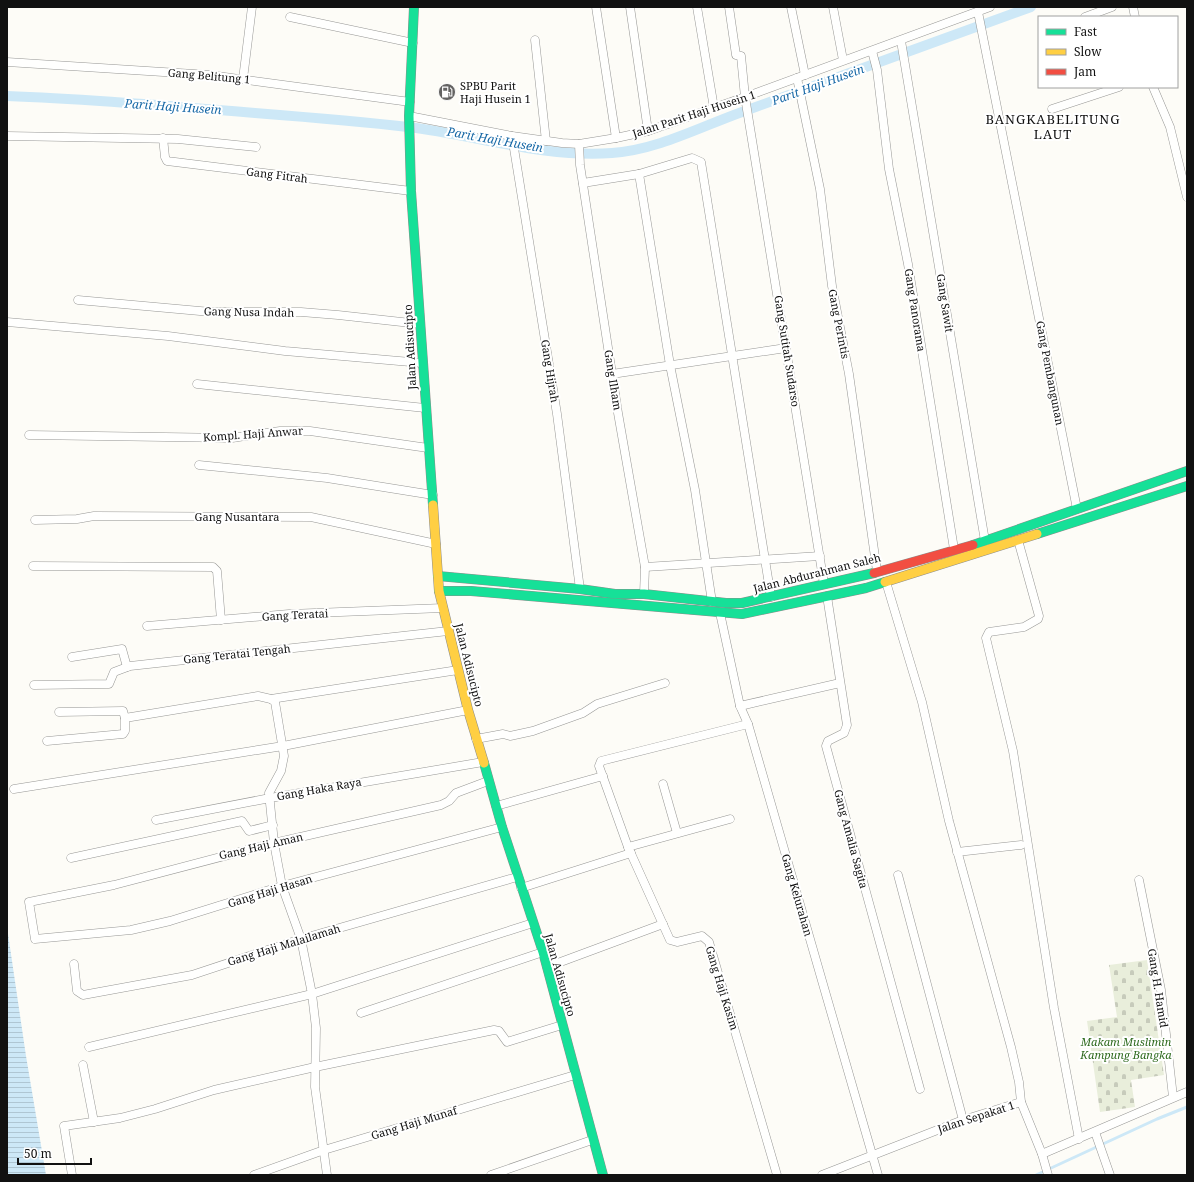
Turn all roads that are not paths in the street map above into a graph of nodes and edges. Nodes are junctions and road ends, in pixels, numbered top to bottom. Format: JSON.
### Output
{"nodes":[{"id":1,"x":252,"y":7,"type":"edge"},
{"id":2,"x":414,"y":7,"type":"edge"},
{"id":3,"x":596,"y":7,"type":"edge"},
{"id":4,"x":630,"y":7,"type":"edge"},
{"id":5,"x":697,"y":7,"type":"edge"},
{"id":6,"x":729,"y":7,"type":"edge"},
{"id":7,"x":791,"y":7,"type":"edge"},
{"id":8,"x":833,"y":7,"type":"edge"},
{"id":9,"x":990,"y":7,"type":"edge"},
{"id":10,"x":1112,"y":7,"type":"edge"},
{"id":11,"x":978,"y":12,"type":"junction"},
{"id":12,"x":1088,"y":16,"type":"edge"},
{"id":13,"x":290,"y":17,"type":"dead end"},
{"id":14,"x":535,"y":40,"type":"dead end"},
{"id":15,"x":901,"y":41,"type":"junction"},
{"id":16,"x":413,"y":43,"type":"junction"},
{"id":17,"x":872,"y":51,"type":"junction"},
{"id":18,"x":843,"y":60,"type":"junction"},
{"id":19,"x":7,"y":62,"type":"edge"},
{"id":20,"x":801,"y":77,"type":"junction"},
{"id":21,"x":243,"y":79,"type":"junction"},
{"id":22,"x":1116,"y":88,"type":"edge"},
{"id":23,"x":1153,"y":88,"type":"edge"},
{"id":24,"x":746,"y":100,"type":"junction"},
{"id":25,"x":410,"y":102,"type":"junction"},
{"id":26,"x":714,"y":108,"type":"junction"},
{"id":27,"x":1052,"y":109,"type":"dead end"},
{"id":28,"x":410,"y":117,"type":"junction"},
{"id":29,"x":648,"y":131,"type":"junction"},
{"id":30,"x":7,"y":136,"type":"edge"},
{"id":31,"x":163,"y":138,"type":"junction"},
{"id":32,"x":616,"y":138,"type":"junction"},
{"id":33,"x":512,"y":139,"type":"junction"},
{"id":34,"x":546,"y":141,"type":"junction"},
{"id":35,"x":256,"y":147,"type":"dead end"},
{"id":36,"x":580,"y":147,"type":"junction"},
{"id":37,"x":639,"y":174,"type":"junction"},
{"id":38,"x":583,"y":183,"type":"junction"},
{"id":39,"x":411,"y":191,"type":"junction"},
{"id":40,"x":1187,"y":197,"type":"edge"},
{"id":41,"x":78,"y":300,"type":"dead end"},
{"id":42,"x":7,"y":322,"type":"edge"},
{"id":43,"x":420,"y":324,"type":"junction"},
{"id":44,"x":786,"y":348,"type":"junction"},
{"id":45,"x":733,"y":356,"type":"junction"},
{"id":46,"x":422,"y":363,"type":"junction"},
{"id":47,"x":670,"y":365,"type":"junction"},
{"id":48,"x":612,"y":374,"type":"junction"},
{"id":49,"x":197,"y":384,"type":"dead end"},
{"id":50,"x":425,"y":408,"type":"junction"},
{"id":51,"x":29,"y":434,"type":"dead end"},
{"id":52,"x":428,"y":448,"type":"junction"},
{"id":53,"x":199,"y":465,"type":"dead end"},
{"id":54,"x":1187,"y":472,"type":"edge"},
{"id":55,"x":1187,"y":486,"type":"edge"},
{"id":56,"x":433,"y":496,"type":"junction"},
{"id":57,"x":1077,"y":509,"type":"junction"},
{"id":58,"x":35,"y":520,"type":"dead end"},
{"id":59,"x":1018,"y":540,"type":"junction"},
{"id":60,"x":985,"y":541,"type":"junction"},
{"id":61,"x":436,"y":544,"type":"junction"},
{"id":62,"x":954,"y":550,"type":"junction"},
{"id":63,"x":820,"y":556,"type":"junction"},
{"id":64,"x":765,"y":560,"type":"junction"},
{"id":65,"x":706,"y":563,"type":"junction"},
{"id":66,"x":901,"y":565,"type":"junction"},
{"id":67,"x":33,"y":566,"type":"dead end"},
{"id":68,"x":645,"y":567,"type":"junction"},
{"id":69,"x":877,"y":571,"type":"junction"},
{"id":70,"x":438,"y":576,"type":"junction"},
{"id":71,"x":905,"y":576,"type":"junction"},
{"id":72,"x":886,"y":582,"type":"junction"},
{"id":73,"x":824,"y":584,"type":"junction"},
{"id":74,"x":529,"y":585,"type":"junction"},
{"id":75,"x":580,"y":589,"type":"junction"},
{"id":76,"x":439,"y":591,"type":"junction"},
{"id":77,"x":644,"y":594,"type":"junction"},
{"id":78,"x":528,"y":596,"type":"junction"},
{"id":79,"x":827,"y":596,"type":"junction"},
{"id":80,"x":771,"y":597,"type":"junction"},
{"id":81,"x":712,"y":602,"type":"junction"},
{"id":82,"x":443,"y":608,"type":"junction"},
{"id":83,"x":720,"y":613,"type":"junction"},
{"id":84,"x":221,"y":620,"type":"junction"},
{"id":85,"x":147,"y":626,"type":"dead end"},
{"id":86,"x":448,"y":632,"type":"junction"},
{"id":87,"x":72,"y":657,"type":"dead end"},
{"id":88,"x":127,"y":667,"type":"junction"},
{"id":89,"x":458,"y":670,"type":"junction"},
{"id":90,"x":665,"y":683,"type":"dead end"},
{"id":91,"x":840,"y":683,"type":"junction"},
{"id":92,"x":34,"y":685,"type":"dead end"},
{"id":93,"x":271,"y":698,"type":"junction"},
{"id":94,"x":740,"y":706,"type":"junction"},
{"id":95,"x":468,"y":710,"type":"junction"},
{"id":96,"x":59,"y":712,"type":"dead end"},
{"id":97,"x":125,"y":718,"type":"junction"},
{"id":98,"x":748,"y":724,"type":"junction"},
{"id":99,"x":476,"y":739,"type":"junction"},
{"id":100,"x":47,"y":741,"type":"dead end"},
{"id":101,"x":285,"y":745,"type":"junction"},
{"id":102,"x":483,"y":762,"type":"junction"},
{"id":103,"x":604,"y":776,"type":"junction"},
{"id":104,"x":488,"y":781,"type":"junction"},
{"id":105,"x":663,"y":784,"type":"dead end"},
{"id":106,"x":14,"y":789,"type":"dead end"},
{"id":107,"x":270,"y":798,"type":"junction"},
{"id":108,"x":496,"y":806,"type":"junction"},
{"id":109,"x":730,"y":819,"type":"dead end"},
{"id":110,"x":156,"y":820,"type":"dead end"},
{"id":111,"x":273,"y":825,"type":"junction"},
{"id":112,"x":502,"y":827,"type":"junction"},
{"id":113,"x":676,"y":833,"type":"junction"},
{"id":114,"x":274,"y":843,"type":"junction"},
{"id":115,"x":1021,"y":845,"type":"dead end"},
{"id":116,"x":629,"y":850,"type":"junction"},
{"id":117,"x":957,"y":852,"type":"junction"},
{"id":118,"x":71,"y":858,"type":"dead end"},
{"id":119,"x":898,"y":875,"type":"dead end"},
{"id":120,"x":517,"y":877,"type":"junction"},
{"id":121,"x":1139,"y":880,"type":"dead end"},
{"id":122,"x":282,"y":886,"type":"junction"},
{"id":123,"x":521,"y":888,"type":"junction"},
{"id":124,"x":533,"y":923,"type":"junction"},
{"id":125,"x":662,"y":924,"type":"junction"},
{"id":126,"x":35,"y":939,"type":"joint"},
{"id":127,"x":301,"y":939,"type":"junction"},
{"id":128,"x":543,"y":952,"type":"junction"},
{"id":129,"x":74,"y":964,"type":"dead end"},
{"id":130,"x":547,"y":967,"type":"junction"},
{"id":131,"x":312,"y":994,"type":"junction"},
{"id":132,"x":361,"y":1012,"type":"dead end"},
{"id":133,"x":562,"y":1025,"type":"junction"},
{"id":134,"x":89,"y":1047,"type":"dead end"},
{"id":135,"x":83,"y":1065,"type":"dead end"},
{"id":136,"x":315,"y":1066,"type":"junction"},
{"id":137,"x":575,"y":1075,"type":"junction"},
{"id":138,"x":920,"y":1088,"type":"dead end"},
{"id":139,"x":1187,"y":1092,"type":"edge"},
{"id":140,"x":1173,"y":1097,"type":"junction"},
{"id":141,"x":1021,"y":1102,"type":"junction"},
{"id":142,"x":962,"y":1120,"type":"junction"},
{"id":143,"x":94,"y":1122,"type":"junction"},
{"id":144,"x":1096,"y":1136,"type":"junction"},
{"id":145,"x":1079,"y":1139,"type":"junction"},
{"id":146,"x":592,"y":1140,"type":"junction"},
{"id":147,"x":324,"y":1150,"type":"junction"},
{"id":148,"x":1042,"y":1154,"type":"junction"},
{"id":149,"x":872,"y":1156,"type":"junction"},
{"id":150,"x":840,"y":1172,"type":"edge"},
{"id":151,"x":72,"y":1175,"type":"edge"},
{"id":152,"x":254,"y":1175,"type":"edge"},
{"id":153,"x":327,"y":1175,"type":"edge"},
{"id":154,"x":491,"y":1175,"type":"edge"},
{"id":155,"x":603,"y":1175,"type":"edge"},
{"id":156,"x":778,"y":1175,"type":"edge"},
{"id":157,"x":822,"y":1175,"type":"edge"},
{"id":158,"x":878,"y":1175,"type":"edge"},
{"id":159,"x":1048,"y":1175,"type":"edge"},
{"id":160,"x":1110,"y":1175,"type":"edge"}],
"edges":[{"from":1,"to":21,"type":"street"},
{"from":2,"to":16,"type":"street"},
{"from":3,"to":32,"type":"street"},
{"from":4,"to":29,"type":"street"},
{"from":5,"to":26,"type":"street"},
{"from":6,"to":24,"type":"street","name":"Gang Sutitah Sudarso"},
{"from":7,"to":20,"type":"street","name":"Gang Perintis"},
{"from":8,"to":18,"type":"street"},
{"from":9,"to":11,"type":"street","name":"Jalan Parit Haji Husein 1"},
{"from":10,"to":12,"type":"street"},
{"from":11,"to":15,"type":"street","name":"Jalan Parit Haji Husein 1"},
{"from":11,"to":57,"type":"street","name":"Gang Pembangunan"},
{"from":13,"to":16,"type":"street"},
{"from":14,"to":34,"type":"street"},
{"from":15,"to":17,"type":"street","name":"Jalan Parit Haji Husein 1"},
{"from":15,"to":60,"type":"street","name":"Gang Sawit"},
{"from":16,"to":25,"type":"street"},
{"from":17,"to":18,"type":"street","name":"Jalan Parit Haji Husein 1"},
{"from":17,"to":62,"type":"street","name":"Gang Panorama"},
{"from":18,"to":20,"type":"street","name":"Jalan Parit Haji Husein 1"},
{"from":19,"to":21,"type":"street","name":"Gang Belitung 1"},
{"from":20,"to":24,"type":"street","name":"Jalan Parit Haji Husein 1"},
{"from":20,"to":69,"type":"street","name":"Gang Perintis"},
{"from":21,"to":25,"type":"street","name":"Gang Belitung 1"},
{"from":22,"to":27,"type":"street"},
{"from":23,"to":40,"type":"street"},
{"from":24,"to":26,"type":"street","name":"Jalan Parit Haji Husein 1"},
{"from":24,"to":44,"type":"street","name":"Gang Sutitah Sudarso"},
{"from":25,"to":28,"type":"street"},
{"from":26,"to":29,"type":"street","name":"Jalan Parit Haji Husein 1"},
{"from":28,"to":33,"type":"street","name":"Jalan Parit Haji Husein 1"},
{"from":28,"to":39,"type":"street","name":"Jalan Adisucipto"},
{"from":29,"to":32,"type":"street","name":"Jalan Parit Haji Husein 1"},
{"from":30,"to":31,"type":"street"},
{"from":31,"to":35,"type":"street"},
{"from":31,"to":39,"type":"street","name":"Gang Fitrah"},
{"from":32,"to":36,"type":"street","name":"Jalan Parit Haji Husein 1"},
{"from":33,"to":34,"type":"street","name":"Jalan Parit Haji Husein 1"},
{"from":33,"to":75,"type":"street","name":"Gang Hijrah"},
{"from":34,"to":36,"type":"street","name":"Jalan Parit Haji Husein 1"},
{"from":36,"to":38,"type":"street","name":"Gang Ilham"},
{"from":37,"to":38,"type":"street"},
{"from":37,"to":45,"type":"street"},
{"from":37,"to":47,"type":"street"},
{"from":38,"to":48,"type":"street","name":"Gang Ilham"},
{"from":39,"to":43,"type":"street","name":"Jalan Adisucipto"},
{"from":41,"to":43,"type":"street","name":"Gang Nusa Indah"},
{"from":42,"to":46,"type":"street"},
{"from":43,"to":46,"type":"street","name":"Jalan Adisucipto"},
{"from":44,"to":45,"type":"street"},
{"from":44,"to":63,"type":"street","name":"Gang Sutitah Sudarso"},
{"from":45,"to":47,"type":"street"},
{"from":45,"to":64,"type":"street"},
{"from":46,"to":50,"type":"street","name":"Jalan Adisucipto"},
{"from":47,"to":48,"type":"street"},
{"from":47,"to":65,"type":"street"},
{"from":48,"to":68,"type":"street","name":"Gang Ilham"},
{"from":49,"to":50,"type":"street"},
{"from":50,"to":52,"type":"street","name":"Jalan Adisucipto"},
{"from":51,"to":52,"type":"street","name":"Kompl. Haji Anwar"},
{"from":52,"to":56,"type":"street","name":"Jalan Adisucipto"},
{"from":53,"to":56,"type":"street"},
{"from":54,"to":57,"type":"street","name":"Jalan Abdurahman Saleh"},
{"from":55,"to":59,"type":"street","name":"Jalan Abdurahman Saleh"},
{"from":56,"to":61,"type":"street","name":"Jalan Adisucipto"},
{"from":57,"to":60,"type":"street","name":"Jalan Abdurahman Saleh"},
{"from":58,"to":61,"type":"street","name":"Gang Nusantara"},
{"from":59,"to":71,"type":"street","name":"Jalan Abdurahman Saleh"},
{"from":59,"to":145,"type":"street"},
{"from":60,"to":62,"type":"street","name":"Jalan Abdurahman Saleh"},
{"from":61,"to":70,"type":"street","name":"Jalan Adisucipto"},
{"from":62,"to":66,"type":"street","name":"Jalan Abdurahman Saleh"},
{"from":63,"to":64,"type":"street"},
{"from":63,"to":73,"type":"street","name":"Gang Sutitah Sudarso"},
{"from":64,"to":65,"type":"street"},
{"from":64,"to":80,"type":"street"},
{"from":65,"to":68,"type":"street"},
{"from":65,"to":81,"type":"street"},
{"from":66,"to":69,"type":"street","name":"Jalan Abdurahman Saleh"},
{"from":66,"to":71,"type":"street"},
{"from":67,"to":84,"type":"street"},
{"from":68,"to":77,"type":"street","name":"Gang Ilham"},
{"from":69,"to":73,"type":"street","name":"Jalan Abdurahman Saleh"},
{"from":70,"to":74,"type":"street","name":"Jalan Abdurahman Saleh"},
{"from":70,"to":76,"type":"street","name":"Jalan Adisucipto"},
{"from":71,"to":72,"type":"street","name":"Jalan Abdurahman Saleh"},
{"from":72,"to":79,"type":"street","name":"Jalan Abdurahman Saleh"},
{"from":72,"to":117,"type":"street"},
{"from":73,"to":80,"type":"street","name":"Jalan Abdurahman Saleh"},
{"from":74,"to":75,"type":"street","name":"Jalan Abdurahman Saleh"},
{"from":74,"to":78,"type":"street"},
{"from":75,"to":77,"type":"street","name":"Jalan Abdurahman Saleh"},
{"from":76,"to":78,"type":"street","name":"Jalan Abdurahman Saleh"},
{"from":76,"to":82,"type":"street","name":"Jalan Adisucipto"},
{"from":77,"to":81,"type":"street","name":"Jalan Abdurahman Saleh"},
{"from":78,"to":83,"type":"street","name":"Jalan Abdurahman Saleh"},
{"from":79,"to":83,"type":"street","name":"Jalan Abdurahman Saleh"},
{"from":79,"to":91,"type":"street","name":"Gang Amalia Sagita"},
{"from":80,"to":81,"type":"street","name":"Jalan Abdurahman Saleh"},
{"from":82,"to":84,"type":"street","name":"Gang Teratai"},
{"from":82,"to":86,"type":"street","name":"Jalan Adisucipto"},
{"from":83,"to":94,"type":"street","name":"Gang Kelurahan"},
{"from":84,"to":85,"type":"street","name":"Gang Teratai"},
{"from":86,"to":88,"type":"street","name":"Gang Teratai Tengah"},
{"from":86,"to":89,"type":"street","name":"Jalan Adisucipto"},
{"from":87,"to":88,"type":"street"},
{"from":88,"to":92,"type":"street","name":"Gang Teratai Tengah"},
{"from":89,"to":93,"type":"street"},
{"from":89,"to":95,"type":"street","name":"Jalan Adisucipto"},
{"from":90,"to":99,"type":"street"},
{"from":91,"to":94,"type":"street"},
{"from":91,"to":138,"type":"street","name":"Gang Amalia Sagita"},
{"from":93,"to":97,"type":"street"},
{"from":93,"to":101,"type":"street"},
{"from":94,"to":98,"type":"street","name":"Gang Kelurahan"},
{"from":95,"to":99,"type":"street","name":"Jalan Adisucipto"},
{"from":95,"to":101,"type":"street"},
{"from":96,"to":97,"type":"street"},
{"from":97,"to":100,"type":"street"},
{"from":98,"to":103,"type":"street","name":"Gang Haji Kasim"},
{"from":98,"to":149,"type":"street","name":"Gang Kelurahan"},
{"from":99,"to":102,"type":"street","name":"Jalan Adisucipto"},
{"from":101,"to":106,"type":"street"},
{"from":101,"to":107,"type":"street"},
{"from":102,"to":104,"type":"street","name":"Jalan Adisucipto"},
{"from":102,"to":107,"type":"street","name":"Gang Haka Raya"},
{"from":103,"to":108,"type":"street"},
{"from":103,"to":116,"type":"street","name":"Gang Haji Kasim"},
{"from":104,"to":108,"type":"street","name":"Jalan Adisucipto"},
{"from":104,"to":114,"type":"street","name":"Gang Haji Aman"},
{"from":105,"to":113,"type":"street"},
{"from":107,"to":110,"type":"street","name":"Gang Haka Raya"},
{"from":107,"to":111,"type":"street"},
{"from":108,"to":112,"type":"street","name":"Jalan Adisucipto"},
{"from":109,"to":113,"type":"street"},
{"from":111,"to":114,"type":"street"},
{"from":111,"to":118,"type":"street"},
{"from":112,"to":120,"type":"street","name":"Jalan Adisucipto"},
{"from":112,"to":122,"type":"street","name":"Gang Haji Hasan"},
{"from":113,"to":116,"type":"street"},
{"from":114,"to":122,"type":"street"},
{"from":114,"to":126,"type":"street","name":"Gang Haji Aman"},
{"from":115,"to":117,"type":"street"},
{"from":116,"to":123,"type":"street"},
{"from":116,"to":125,"type":"street","name":"Gang Haji Kasim"},
{"from":117,"to":141,"type":"street"},
{"from":119,"to":142,"type":"street"},
{"from":120,"to":123,"type":"street","name":"Jalan Adisucipto"},
{"from":120,"to":127,"type":"street","name":"Gang Haji Malailamah"},
{"from":121,"to":140,"type":"street","name":"Gang H. Hamid"},
{"from":122,"to":126,"type":"street","name":"Gang Haji Hasan"},
{"from":122,"to":127,"type":"street"},
{"from":123,"to":124,"type":"street","name":"Jalan Adisucipto"},
{"from":124,"to":128,"type":"street","name":"Jalan Adisucipto"},
{"from":124,"to":131,"type":"street"},
{"from":125,"to":130,"type":"street"},
{"from":125,"to":156,"type":"street","name":"Gang Haji Kasim"},
{"from":127,"to":129,"type":"street","name":"Gang Haji Malailamah"},
{"from":127,"to":131,"type":"street"},
{"from":128,"to":130,"type":"street","name":"Jalan Adisucipto"},
{"from":128,"to":132,"type":"street"},
{"from":130,"to":133,"type":"street","name":"Jalan Adisucipto"},
{"from":131,"to":134,"type":"street"},
{"from":131,"to":136,"type":"street"},
{"from":133,"to":136,"type":"street"},
{"from":133,"to":137,"type":"street","name":"Jalan Adisucipto"},
{"from":135,"to":143,"type":"street"},
{"from":136,"to":143,"type":"street"},
{"from":136,"to":147,"type":"street"},
{"from":137,"to":146,"type":"street","name":"Jalan Adisucipto"},
{"from":137,"to":147,"type":"street","name":"Gang Haji Munaf"},
{"from":139,"to":140,"type":"street"},
{"from":140,"to":144,"type":"street"},
{"from":141,"to":142,"type":"street","name":"Jalan Sepakat 1"},
{"from":141,"to":148,"type":"street","name":"Jalan Sepakat 1"},
{"from":142,"to":149,"type":"street","name":"Jalan Sepakat 1"},
{"from":143,"to":151,"type":"street"},
{"from":144,"to":145,"type":"street"},
{"from":144,"to":160,"type":"street"},
{"from":145,"to":148,"type":"street"},
{"from":146,"to":154,"type":"street"},
{"from":146,"to":155,"type":"street","name":"Jalan Adisucipto"},
{"from":147,"to":152,"type":"street","name":"Gang Haji Munaf"},
{"from":147,"to":153,"type":"street"},
{"from":148,"to":159,"type":"street","name":"Jalan Sepakat 1"},
{"from":149,"to":150,"type":"street","name":"Jalan Sepakat 1"},
{"from":149,"to":158,"type":"street","name":"Gang Kelurahan"},
{"from":150,"to":157,"type":"street","name":"Jalan Sepakat 1"}]}
